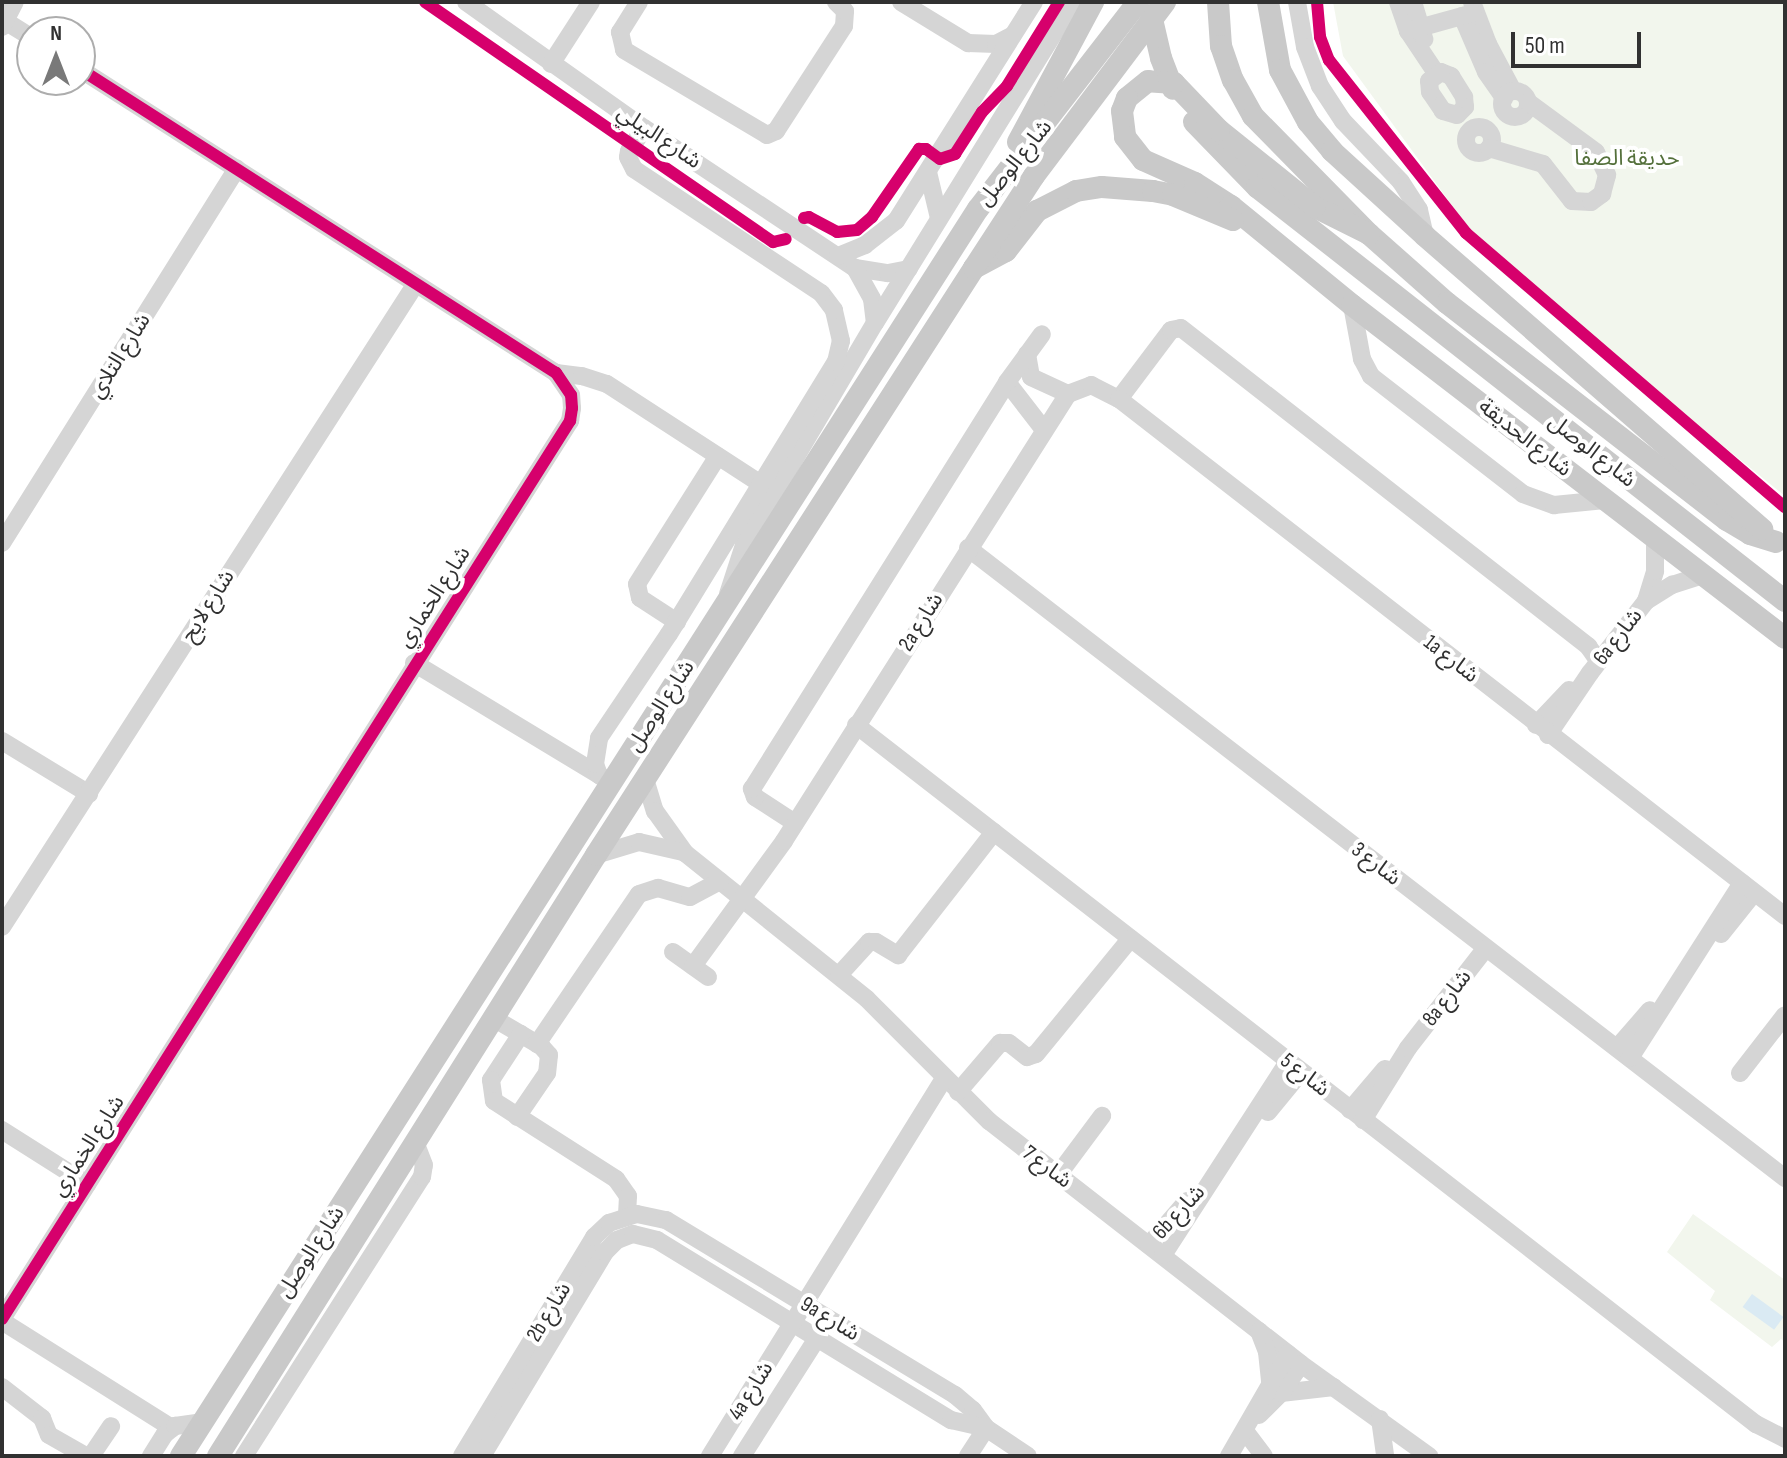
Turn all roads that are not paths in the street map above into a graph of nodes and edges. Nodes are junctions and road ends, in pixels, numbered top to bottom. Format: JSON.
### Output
{"nodes":[{"id":1,"x":15,"y":2,"type":"edge"},
{"id":2,"x":466,"y":2,"type":"edge"},
{"id":3,"x":591,"y":2,"type":"edge"},
{"id":4,"x":639,"y":2,"type":"edge"},
{"id":5,"x":836,"y":2,"type":"edge"},
{"id":6,"x":901,"y":2,"type":"edge"},
{"id":7,"x":1034,"y":2,"type":"edge"},
{"id":8,"x":1073,"y":2,"type":"edge"},
{"id":9,"x":1093,"y":2,"type":"edge"},
{"id":10,"x":1138,"y":2,"type":"edge"},
{"id":11,"x":1150,"y":2,"type":"edge"},
{"id":12,"x":1165,"y":2,"type":"edge"},
{"id":13,"x":1218,"y":2,"type":"edge"},
{"id":14,"x":1268,"y":2,"type":"edge"},
{"id":15,"x":1297,"y":2,"type":"edge"},
{"id":16,"x":1398,"y":2,"type":"edge"},
{"id":17,"x":1413,"y":2,"type":"edge"},
{"id":18,"x":1470,"y":10,"type":"edge"},
{"id":19,"x":4,"y":24,"type":"edge"},
{"id":20,"x":1414,"y":30,"type":"junction"},
{"id":21,"x":1013,"y":35,"type":"junction"},
{"id":22,"x":551,"y":64,"type":"junction"},
{"id":23,"x":1492,"y":68,"type":"junction"},
{"id":24,"x":1436,"y":73,"type":"junction"},
{"id":25,"x":96,"y":79,"type":"edge"},
{"id":26,"x":1459,"y":89,"type":"junction"},
{"id":27,"x":1512,"y":101,"type":"junction"},
{"id":28,"x":644,"y":128,"type":"junction"},
{"id":29,"x":237,"y":169,"type":"junction"},
{"id":30,"x":928,"y":172,"type":"junction"},
{"id":31,"x":978,"y":209,"type":"junction"},
{"id":32,"x":939,"y":218,"type":"junction"},
{"id":33,"x":1369,"y":234,"type":"junction"},
{"id":34,"x":1425,"y":236,"type":"junction"},
{"id":35,"x":1266,"y":237,"type":"junction"},
{"id":36,"x":838,"y":256,"type":"junction"},
{"id":37,"x":855,"y":268,"type":"junction"},
{"id":38,"x":974,"y":268,"type":"junction"},
{"id":39,"x":909,"y":269,"type":"junction"},
{"id":40,"x":415,"y":285,"type":"junction"},
{"id":41,"x":1352,"y":305,"type":"junction"},
{"id":42,"x":875,"y":323,"type":"junction"},
{"id":43,"x":1042,"y":334,"type":"dead end"},
{"id":44,"x":1027,"y":354,"type":"junction"},
{"id":45,"x":556,"y":373,"type":"junction"},
{"id":46,"x":1007,"y":382,"type":"junction"},
{"id":47,"x":1068,"y":394,"type":"junction"},
{"id":48,"x":1119,"y":399,"type":"junction"},
{"id":49,"x":816,"y":408,"type":"junction"},
{"id":50,"x":1044,"y":430,"type":"junction"},
{"id":51,"x":718,"y":456,"type":"junction"},
{"id":52,"x":761,"y":484,"type":"junction"},
{"id":53,"x":1605,"y":500,"type":"junction"},
{"id":54,"x":1655,"y":539,"type":"junction"},
{"id":55,"x":2,"y":543,"type":"edge"},
{"id":56,"x":1781,"y":545,"type":"edge"},
{"id":57,"x":968,"y":548,"type":"junction"},
{"id":58,"x":1702,"y":575,"type":"junction"},
{"id":59,"x":1646,"y":601,"type":"junction"},
{"id":60,"x":1785,"y":601,"type":"edge"},
{"id":61,"x":725,"y":604,"type":"junction"},
{"id":62,"x":677,"y":622,"type":"junction"},
{"id":63,"x":1785,"y":638,"type":"edge"},
{"id":64,"x":414,"y":663,"type":"junction"},
{"id":65,"x":1594,"y":668,"type":"junction"},
{"id":66,"x":856,"y":725,"type":"junction"},
{"id":67,"x":1542,"y":730,"type":"junction"},
{"id":68,"x":2,"y":741,"type":"edge"},
{"id":69,"x":605,"y":779,"type":"junction"},
{"id":70,"x":645,"y":779,"type":"junction"},
{"id":71,"x":89,"y":794,"type":"junction"},
{"id":72,"x":795,"y":823,"type":"junction"},
{"id":73,"x":994,"y":832,"type":"junction"},
{"id":74,"x":685,"y":853,"type":"junction"},
{"id":75,"x":596,"y":855,"type":"junction"},
{"id":76,"x":720,"y":881,"type":"junction"},
{"id":77,"x":1748,"y":888,"type":"junction"},
{"id":78,"x":742,"y":898,"type":"junction"},
{"id":79,"x":1785,"y":916,"type":"edge"},
{"id":80,"x":2,"y":927,"type":"edge"},
{"id":81,"x":1130,"y":939,"type":"junction"},
{"id":82,"x":1485,"y":949,"type":"junction"},
{"id":83,"x":673,"y":952,"type":"dead end"},
{"id":84,"x":839,"y":975,"type":"junction"},
{"id":85,"x":1785,"y":1015,"type":"edge"},
{"id":86,"x":493,"y":1018,"type":"junction"},
{"id":87,"x":521,"y":1034,"type":"junction"},
{"id":88,"x":537,"y":1044,"type":"junction"},
{"id":89,"x":1624,"y":1053,"type":"junction"},
{"id":90,"x":1294,"y":1067,"type":"junction"},
{"id":91,"x":1740,"y":1073,"type":"dead end"},
{"id":92,"x":944,"y":1078,"type":"junction"},
{"id":93,"x":958,"y":1092,"type":"junction"},
{"id":94,"x":1357,"y":1115,"type":"junction"},
{"id":95,"x":1102,"y":1116,"type":"dead end"},
{"id":96,"x":517,"y":1117,"type":"junction"},
{"id":97,"x":2,"y":1130,"type":"edge"},
{"id":98,"x":415,"y":1142,"type":"junction"},
{"id":99,"x":1058,"y":1175,"type":"junction"},
{"id":100,"x":1785,"y":1178,"type":"edge"},
{"id":101,"x":87,"y":1184,"type":"junction"},
{"id":102,"x":627,"y":1215,"type":"junction"},
{"id":103,"x":657,"y":1240,"type":"joint"},
{"id":104,"x":1156,"y":1250,"type":"junction"},
{"id":105,"x":805,"y":1303,"type":"junction"},
{"id":106,"x":2,"y":1320,"type":"edge"},
{"id":107,"x":791,"y":1325,"type":"junction"},
{"id":108,"x":1259,"y":1331,"type":"junction"},
{"id":109,"x":816,"y":1340,"type":"junction"},
{"id":110,"x":1294,"y":1359,"type":"junction"},
{"id":111,"x":2,"y":1387,"type":"edge"},
{"id":112,"x":1334,"y":1387,"type":"junction"},
{"id":113,"x":1276,"y":1388,"type":"junction"},
{"id":114,"x":749,"y":1395,"type":"junction"},
{"id":115,"x":771,"y":1410,"type":"junction"},
{"id":116,"x":1380,"y":1419,"type":"junction"},
{"id":117,"x":202,"y":1422,"type":"junction"},
{"id":118,"x":1756,"y":1424,"type":"junction"},
{"id":119,"x":111,"y":1426,"type":"dead end"},
{"id":120,"x":1248,"y":1426,"type":"junction"},
{"id":121,"x":172,"y":1428,"type":"junction"},
{"id":122,"x":986,"y":1428,"type":"junction"},
{"id":123,"x":1785,"y":1439,"type":"edge"},
{"id":124,"x":1785,"y":1452,"type":"edge"},
{"id":125,"x":88,"y":1456,"type":"edge"},
{"id":126,"x":151,"y":1456,"type":"edge"},
{"id":127,"x":181,"y":1456,"type":"edge"},
{"id":128,"x":218,"y":1456,"type":"edge"},
{"id":129,"x":244,"y":1456,"type":"edge"},
{"id":130,"x":462,"y":1456,"type":"edge"},
{"id":131,"x":482,"y":1456,"type":"edge"},
{"id":132,"x":710,"y":1456,"type":"edge"},
{"id":133,"x":742,"y":1456,"type":"edge"},
{"id":134,"x":968,"y":1456,"type":"edge"},
{"id":135,"x":1028,"y":1456,"type":"edge"},
{"id":136,"x":1229,"y":1456,"type":"edge"},
{"id":137,"x":1264,"y":1456,"type":"edge"},
{"id":138,"x":1385,"y":1456,"type":"edge"},
{"id":139,"x":1429,"y":1456,"type":"edge"}],
"edges":[{"from":1,"to":19,"type":"street"},
{"from":2,"to":22,"type":"street","name":"شارع البيلي"},
{"from":3,"to":22,"type":"street"},
{"from":4,"to":5,"type":"street"},
{"from":6,"to":21,"type":"street"},
{"from":7,"to":21,"type":"street"},
{"from":8,"to":32,"type":"street"},
{"from":9,"to":31,"type":"main road"},
{"from":10,"to":31,"type":"main road","name":"شارع الوصل"},
{"from":11,"to":60,"type":"main road","name":"شارع الوصل"},
{"from":12,"to":38,"type":"main road","name":"شارع الوصل"},
{"from":13,"to":33,"type":"main road"},
{"from":14,"to":34,"type":"main road"},
{"from":15,"to":34,"type":"street"},
{"from":16,"to":20,"type":"street"},
{"from":17,"to":20,"type":"street"},
{"from":18,"to":20,"type":"street"},
{"from":18,"to":23,"type":"street"},
{"from":20,"to":24,"type":"street"},
{"from":21,"to":30,"type":"street"},
{"from":22,"to":28,"type":"street","name":"شارع البيلي"},
{"from":23,"to":26,"type":"street"},
{"from":23,"to":27,"type":"street"},
{"from":24,"to":26,"type":"street"},
{"from":24,"to":26,"type":"street"},
{"from":25,"to":29,"type":"street"},
{"from":27,"to":27,"type":"street"},
{"from":28,"to":36,"type":"street","name":"شارع البيلي"},
{"from":28,"to":49,"type":"street"},
{"from":29,"to":40,"type":"street"},
{"from":29,"to":55,"type":"street","name":"شارع التلاي"},
{"from":30,"to":32,"type":"street"},
{"from":30,"to":36,"type":"street"},
{"from":31,"to":61,"type":"main road","name":"شارع الوصل"},
{"from":32,"to":39,"type":"street"},
{"from":33,"to":35,"type":"main road"},
{"from":33,"to":56,"type":"main road"},
{"from":34,"to":56,"type":"main road"},
{"from":35,"to":38,"type":"main road"},
{"from":35,"to":41,"type":"main road","name":"شارع الحديقة"},
{"from":36,"to":37,"type":"street","name":"شارع البيلي"},
{"from":37,"to":39,"type":"street","name":"شارع البيلي"},
{"from":37,"to":42,"type":"street","name":"شارع البيلي"},
{"from":38,"to":70,"type":"main road","name":"شارع الوصل"},
{"from":39,"to":42,"type":"street"},
{"from":40,"to":45,"type":"street"},
{"from":40,"to":71,"type":"street","name":"شارع لايح"},
{"from":41,"to":53,"type":"main road","name":"شارع الحديقة"},
{"from":41,"to":53,"type":"street"},
{"from":42,"to":49,"type":"street"},
{"from":43,"to":44,"type":"street"},
{"from":44,"to":46,"type":"street"},
{"from":44,"to":47,"type":"street"},
{"from":45,"to":51,"type":"street"},
{"from":45,"to":64,"type":"street","name":"شارع الخماري"},
{"from":46,"to":50,"type":"street"},
{"from":46,"to":72,"type":"street"},
{"from":47,"to":48,"type":"street"},
{"from":47,"to":50,"type":"street","name":"2a شارع"},
{"from":48,"to":65,"type":"street"},
{"from":48,"to":67,"type":"street","name":"1a شارع"},
{"from":49,"to":52,"type":"street"},
{"from":49,"to":61,"type":"street"},
{"from":50,"to":57,"type":"street","name":"2a شارع"},
{"from":51,"to":52,"type":"street"},
{"from":51,"to":62,"type":"street"},
{"from":52,"to":62,"type":"street"},
{"from":53,"to":54,"type":"main road","name":"شارع الحديقة"},
{"from":54,"to":58,"type":"main road","name":"شارع الحديقة"},
{"from":54,"to":59,"type":"street","name":"6a شارع"},
{"from":57,"to":66,"type":"street","name":"2a شارع"},
{"from":57,"to":82,"type":"street","name":"شارع 3"},
{"from":58,"to":59,"type":"street","name":"6a شارع"},
{"from":58,"to":63,"type":"main road","name":"شارع الحديقة"},
{"from":59,"to":65,"type":"street","name":"6a شارع"},
{"from":61,"to":69,"type":"main road","name":"شارع الوصل"},
{"from":62,"to":69,"type":"street"},
{"from":64,"to":69,"type":"street"},
{"from":64,"to":101,"type":"street","name":"شارع الخماري"},
{"from":65,"to":67,"type":"street","name":"6a شارع"},
{"from":66,"to":72,"type":"street","name":"2a شارع"},
{"from":66,"to":73,"type":"street","name":"شارع 5"},
{"from":67,"to":77,"type":"street","name":"1a شارع"},
{"from":68,"to":71,"type":"street"},
{"from":69,"to":117,"type":"main road","name":"شارع الوصل"},
{"from":70,"to":74,"type":"street","name":"شارع 7"},
{"from":70,"to":75,"type":"main road","name":"شارع الوصل"},
{"from":71,"to":80,"type":"street","name":"شارع لايح"},
{"from":72,"to":78,"type":"street","name":"2a شارع"},
{"from":73,"to":81,"type":"street","name":"شارع 5"},
{"from":73,"to":84,"type":"street"},
{"from":74,"to":75,"type":"street","name":"شارع 7"},
{"from":74,"to":76,"type":"street","name":"شارع 7"},
{"from":75,"to":86,"type":"main road","name":"شارع الوصل"},
{"from":76,"to":78,"type":"street","name":"شارع 7"},
{"from":76,"to":88,"type":"street"},
{"from":77,"to":79,"type":"street","name":"1a شارع"},
{"from":77,"to":89,"type":"street"},
{"from":78,"to":83,"type":"street","name":"2a شارع"},
{"from":78,"to":84,"type":"street","name":"شارع 7"},
{"from":81,"to":90,"type":"street","name":"شارع 5"},
{"from":81,"to":93,"type":"street"},
{"from":82,"to":89,"type":"street","name":"شارع 3"},
{"from":82,"to":94,"type":"street","name":"8a شارع"},
{"from":84,"to":92,"type":"street","name":"شارع 7"},
{"from":85,"to":91,"type":"street"},
{"from":86,"to":87,"type":"street"},
{"from":86,"to":98,"type":"main road","name":"شارع الوصل"},
{"from":87,"to":88,"type":"street"},
{"from":87,"to":96,"type":"street"},
{"from":88,"to":96,"type":"street"},
{"from":89,"to":100,"type":"street","name":"شارع 3"},
{"from":90,"to":94,"type":"street","name":"شارع 5"},
{"from":90,"to":104,"type":"street","name":"6b شارع"},
{"from":92,"to":93,"type":"street","name":"شارع 7"},
{"from":92,"to":105,"type":"street","name":"4a شارع"},
{"from":93,"to":99,"type":"street","name":"شارع 7"},
{"from":94,"to":118,"type":"street","name":"شارع 5"},
{"from":95,"to":99,"type":"street"},
{"from":96,"to":102,"type":"street"},
{"from":97,"to":101,"type":"street"},
{"from":98,"to":128,"type":"main road","name":"شارع الوصل"},
{"from":98,"to":129,"type":"street"},
{"from":99,"to":104,"type":"street","name":"شارع 7"},
{"from":101,"to":106,"type":"street","name":"شارع الخماري"},
{"from":102,"to":105,"type":"street","name":"9a شارع"},
{"from":102,"to":130,"type":"street","name":"2b شارع"},
{"from":103,"to":107,"type":"street","name":"9a شارع"},
{"from":103,"to":131,"type":"street","name":"2b شارع"},
{"from":104,"to":108,"type":"street","name":"شارع 7"},
{"from":105,"to":107,"type":"street","name":"4a شارع"},
{"from":105,"to":122,"type":"street","name":"9a شارع"},
{"from":106,"to":121,"type":"street"},
{"from":107,"to":109,"type":"street","name":"9a شارع"},
{"from":107,"to":114,"type":"street","name":"4a شارع"},
{"from":108,"to":110,"type":"street","name":"شارع 7"},
{"from":108,"to":113,"type":"street"},
{"from":109,"to":115,"type":"street","name":"4a شارع"},
{"from":109,"to":122,"type":"street","name":"9a شارع"},
{"from":110,"to":112,"type":"street","name":"شارع 7"},
{"from":110,"to":113,"type":"street"},
{"from":111,"to":125,"type":"street"},
{"from":112,"to":113,"type":"street"},
{"from":112,"to":116,"type":"street","name":"شارع 7"},
{"from":113,"to":120,"type":"street"},
{"from":114,"to":115,"type":"street"},
{"from":114,"to":132,"type":"street","name":"4a شارع"},
{"from":115,"to":133,"type":"street","name":"4a شارع"},
{"from":116,"to":138,"type":"street"},
{"from":116,"to":139,"type":"street","name":"شارع 7"},
{"from":117,"to":121,"type":"street"},
{"from":117,"to":127,"type":"main road","name":"شارع الوصل"},
{"from":118,"to":123,"type":"street","name":"شارع 5"},
{"from":118,"to":124,"type":"street","name":"شارع 5"},
{"from":119,"to":125,"type":"street"},
{"from":120,"to":136,"type":"street"},
{"from":120,"to":137,"type":"street"},
{"from":121,"to":126,"type":"street"},
{"from":122,"to":134,"type":"street"},
{"from":122,"to":135,"type":"street","name":"9a شارع"}]}
